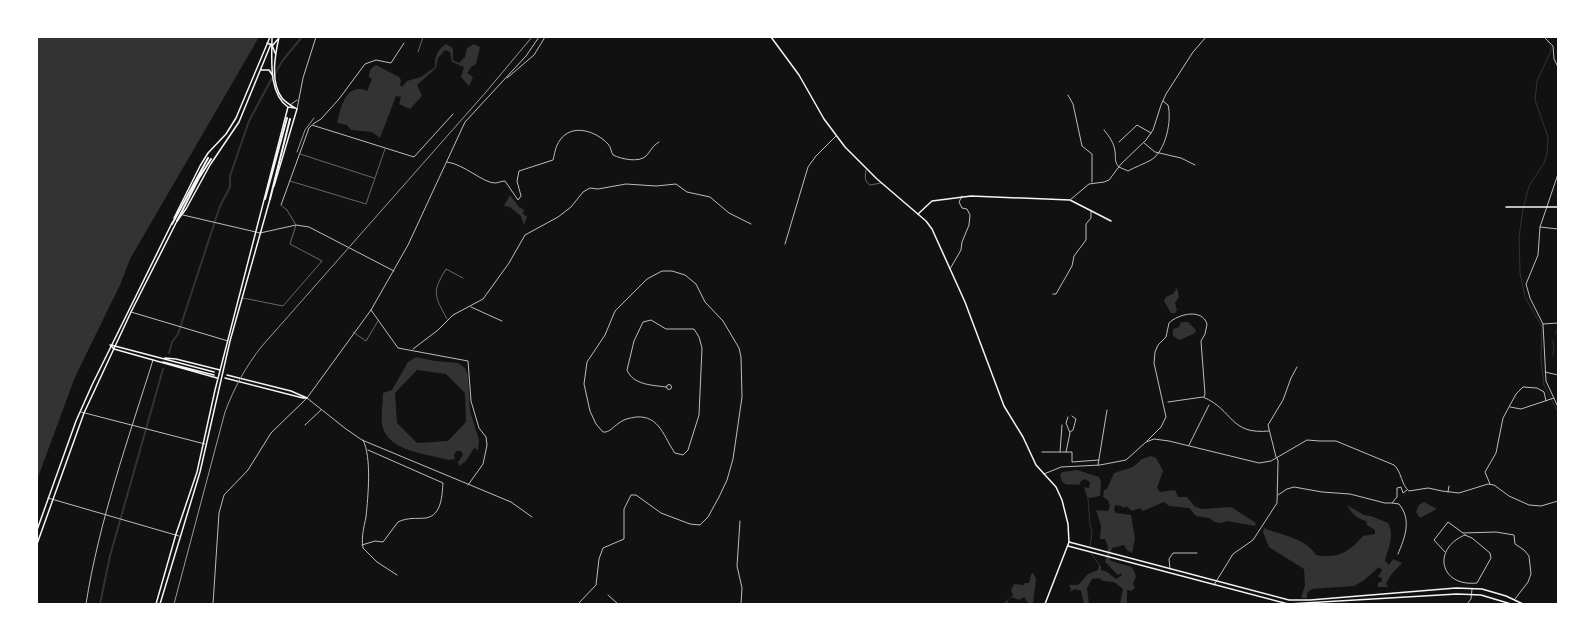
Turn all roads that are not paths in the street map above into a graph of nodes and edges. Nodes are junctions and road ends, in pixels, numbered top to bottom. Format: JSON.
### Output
{"nodes":[{"id":1,"x":271,"y":37,"type":"edge"},
{"id":2,"x":275,"y":37,"type":"edge"},
{"id":3,"x":279,"y":37,"type":"edge"},
{"id":4,"x":316,"y":37,"type":"edge"},
{"id":5,"x":423,"y":37,"type":"edge"},
{"id":6,"x":539,"y":37,"type":"edge"},
{"id":7,"x":545,"y":37,"type":"edge"},
{"id":8,"x":771,"y":37,"type":"edge"},
{"id":9,"x":1206,"y":37,"type":"edge"},
{"id":10,"x":1544,"y":37,"type":"edge"},
{"id":11,"x":272,"y":42,"type":"junction"},
{"id":12,"x":267,"y":43,"type":"junction"},
{"id":13,"x":404,"y":43,"type":"dead end"},
{"id":14,"x":272,"y":45,"type":"junction"},
{"id":15,"x":418,"y":52,"type":"dead end"},
{"id":16,"x":275,"y":55,"type":"junction"},
{"id":17,"x":1558,"y":67,"type":"edge"},
{"id":18,"x":261,"y":70,"type":"junction"},
{"id":19,"x":274,"y":70,"type":"junction"},
{"id":20,"x":274,"y":78,"type":"junction"},
{"id":21,"x":507,"y":78,"type":"junction"},
{"id":22,"x":276,"y":83,"type":"junction"},
{"id":23,"x":1068,"y":95,"type":"dead end"},
{"id":24,"x":298,"y":100,"type":"junction"},
{"id":25,"x":1162,"y":101,"type":"junction"},
{"id":26,"x":290,"y":104,"type":"junction"},
{"id":27,"x":288,"y":107,"type":"junction"},
{"id":28,"x":297,"y":109,"type":"junction"},
{"id":29,"x":453,"y":114,"type":"dead end"},
{"id":30,"x":312,"y":125,"type":"junction"},
{"id":31,"x":1104,"y":130,"type":"dead end"},
{"id":32,"x":1151,"y":133,"type":"junction"},
{"id":33,"x":836,"y":136,"type":"junction"},
{"id":34,"x":659,"y":142,"type":"dead end"},
{"id":35,"x":1119,"y":142,"type":"dead end"},
{"id":36,"x":1144,"y":143,"type":"junction"},
{"id":37,"x":385,"y":149,"type":"junction"},
{"id":38,"x":299,"y":154,"type":"junction"},
{"id":39,"x":1159,"y":154,"type":"junction"},
{"id":40,"x":446,"y":162,"type":"junction"},
{"id":41,"x":1195,"y":166,"type":"dead end"},
{"id":42,"x":1119,"y":167,"type":"junction"},
{"id":43,"x":866,"y":169,"type":"junction"},
{"id":44,"x":1558,"y":174,"type":"edge"},
{"id":45,"x":375,"y":178,"type":"junction"},
{"id":46,"x":289,"y":181,"type":"junction"},
{"id":47,"x":1092,"y":182,"type":"junction"},
{"id":48,"x":881,"y":183,"type":"junction"},
{"id":49,"x":962,"y":196,"type":"junction"},
{"id":50,"x":265,"y":199,"type":"junction"},
{"id":51,"x":270,"y":199,"type":"junction"},
{"id":52,"x":1070,"y":200,"type":"junction"},
{"id":53,"x":281,"y":205,"type":"joint"},
{"id":54,"x":1506,"y":207,"type":"dead end"},
{"id":55,"x":1546,"y":207,"type":"junction"},
{"id":56,"x":1558,"y":207,"type":"edge"},
{"id":57,"x":1091,"y":211,"type":"junction"},
{"id":58,"x":918,"y":214,"type":"junction"},
{"id":59,"x":182,"y":215,"type":"junction"},
{"id":60,"x":177,"y":221,"type":"junction"},
{"id":61,"x":1111,"y":221,"type":"dead end"},
{"id":62,"x":172,"y":224,"type":"junction"},
{"id":63,"x":751,"y":224,"type":"dead end"},
{"id":64,"x":296,"y":225,"type":"junction"},
{"id":65,"x":1540,"y":227,"type":"junction"},
{"id":66,"x":1558,"y":229,"type":"edge"},
{"id":67,"x":256,"y":232,"type":"junction"},
{"id":68,"x":260,"y":233,"type":"junction"},
{"id":69,"x":785,"y":244,"type":"dead end"},
{"id":70,"x":950,"y":269,"type":"junction"},
{"id":71,"x":394,"y":272,"type":"junction"},
{"id":72,"x":463,"y":278,"type":"dead end"},
{"id":73,"x":1053,"y":294,"type":"dead end"},
{"id":74,"x":242,"y":298,"type":"junction"},
{"id":75,"x":471,"y":307,"type":"junction"},
{"id":76,"x":371,"y":310,"type":"junction"},
{"id":77,"x":131,"y":312,"type":"junction"},
{"id":78,"x":448,"y":320,"type":"junction"},
{"id":79,"x":378,"y":321,"type":"junction"},
{"id":80,"x":502,"y":321,"type":"dead end"},
{"id":81,"x":1558,"y":323,"type":"edge"},
{"id":82,"x":1543,"y":324,"type":"junction"},
{"id":83,"x":353,"y":332,"type":"junction"},
{"id":84,"x":227,"y":341,"type":"junction"},
{"id":85,"x":230,"y":341,"type":"junction"},
{"id":86,"x":110,"y":345,"type":"junction"},
{"id":87,"x":116,"y":346,"type":"junction"},
{"id":88,"x":114,"y":349,"type":"junction"},
{"id":89,"x":414,"y":349,"type":"junction"},
{"id":90,"x":162,"y":358,"type":"junction"},
{"id":91,"x":153,"y":360,"type":"junction"},
{"id":92,"x":159,"y":361,"type":"junction"},
{"id":93,"x":1297,"y":367,"type":"dead end"},
{"id":94,"x":220,"y":370,"type":"junction"},
{"id":95,"x":214,"y":372,"type":"dead end"},
{"id":96,"x":1545,"y":372,"type":"junction"},
{"id":97,"x":214,"y":375,"type":"dead end"},
{"id":98,"x":227,"y":375,"type":"dead end"},
{"id":99,"x":1558,"y":375,"type":"edge"},
{"id":100,"x":217,"y":378,"type":"junction"},
{"id":101,"x":226,"y":378,"type":"dead end"},
{"id":102,"x":666,"y":387,"type":"dead end"},
{"id":103,"x":1204,"y":397,"type":"junction"},
{"id":104,"x":307,"y":398,"type":"junction"},
{"id":105,"x":1552,"y":399,"type":"junction"},
{"id":106,"x":1546,"y":401,"type":"junction"},
{"id":107,"x":1168,"y":402,"type":"dead end"},
{"id":108,"x":1209,"y":405,"type":"dead end"},
{"id":109,"x":1509,"y":407,"type":"junction"},
{"id":110,"x":1558,"y":407,"type":"edge"},
{"id":111,"x":321,"y":410,"type":"junction"},
{"id":112,"x":1107,"y":410,"type":"dead end"},
{"id":113,"x":80,"y":412,"type":"junction"},
{"id":114,"x":84,"y":413,"type":"junction"},
{"id":115,"x":1072,"y":416,"type":"dead end"},
{"id":116,"x":1068,"y":417,"type":"dead end"},
{"id":117,"x":133,"y":425,"type":"junction"},
{"id":118,"x":1062,"y":425,"type":"dead end"},
{"id":119,"x":305,"y":426,"type":"dead end"},
{"id":120,"x":1070,"y":432,"type":"junction"},
{"id":121,"x":1269,"y":432,"type":"junction"},
{"id":122,"x":362,"y":440,"type":"junction"},
{"id":123,"x":1146,"y":442,"type":"junction"},
{"id":124,"x":203,"y":443,"type":"junction"},
{"id":125,"x":207,"y":444,"type":"junction"},
{"id":126,"x":1188,"y":446,"type":"junction"},
{"id":127,"x":368,"y":450,"type":"junction"},
{"id":128,"x":1042,"y":452,"type":"dead end"},
{"id":129,"x":1060,"y":452,"type":"junction"},
{"id":130,"x":1066,"y":452,"type":"junction"},
{"id":131,"x":1277,"y":458,"type":"junction"},
{"id":132,"x":1099,"y":460,"type":"junction"},
{"id":133,"x":1098,"y":466,"type":"junction"},
{"id":134,"x":1044,"y":474,"type":"junction"},
{"id":135,"x":1490,"y":484,"type":"junction"},
{"id":136,"x":468,"y":485,"type":"junction"},
{"id":137,"x":1449,"y":486,"type":"dead end"},
{"id":138,"x":1407,"y":490,"type":"junction"},
{"id":139,"x":1448,"y":492,"type":"junction"},
{"id":140,"x":1278,"y":496,"type":"junction"},
{"id":141,"x":48,"y":498,"type":"junction"},
{"id":142,"x":53,"y":499,"type":"junction"},
{"id":143,"x":1558,"y":501,"type":"edge"},
{"id":144,"x":1392,"y":503,"type":"junction"},
{"id":145,"x":106,"y":514,"type":"junction"},
{"id":146,"x":532,"y":517,"type":"dead end"},
{"id":147,"x":740,"y":522,"type":"dead end"},
{"id":148,"x":37,"y":530,"type":"edge"},
{"id":149,"x":176,"y":534,"type":"junction"},
{"id":150,"x":1464,"y":534,"type":"junction"},
{"id":151,"x":180,"y":536,"type":"junction"},
{"id":152,"x":1069,"y":542,"type":"junction"},
{"id":153,"x":37,"y":544,"type":"edge"},
{"id":154,"x":362,"y":545,"type":"junction"},
{"id":155,"x":1068,"y":546,"type":"junction"},
{"id":156,"x":1445,"y":552,"type":"junction"},
{"id":157,"x":1197,"y":553,"type":"dead end"},
{"id":158,"x":1398,"y":554,"type":"dead end"},
{"id":159,"x":1171,"y":569,"type":"junction"},
{"id":160,"x":397,"y":575,"type":"dead end"},
{"id":161,"x":1215,"y":581,"type":"junction"},
{"id":162,"x":1471,"y":584,"type":"junction"},
{"id":163,"x":1214,"y":585,"type":"junction"},
{"id":164,"x":1472,"y":589,"type":"junction"},
{"id":165,"x":1472,"y":594,"type":"junction"},
{"id":166,"x":608,"y":595,"type":"dead end"},
{"id":167,"x":1343,"y":598,"type":"junction"},
{"id":168,"x":1515,"y":600,"type":"junction"},
{"id":169,"x":1342,"y":603,"type":"edge"},
{"id":170,"x":86,"y":604,"type":"edge"},
{"id":171,"x":156,"y":604,"type":"edge"},
{"id":172,"x":160,"y":604,"type":"edge"},
{"id":173,"x":213,"y":604,"type":"edge"},
{"id":174,"x":578,"y":604,"type":"edge"},
{"id":175,"x":618,"y":604,"type":"edge"},
{"id":176,"x":741,"y":604,"type":"edge"},
{"id":177,"x":1045,"y":604,"type":"edge"},
{"id":178,"x":1467,"y":604,"type":"edge"},
{"id":179,"x":1511,"y":604,"type":"edge"},
{"id":180,"x":1522,"y":604,"type":"edge"}],
"edges":[{"from":1,"to":11,"type":"main road"},
{"from":1,"to":12,"type":"main road"},
{"from":2,"to":11,"type":"main road"},
{"from":3,"to":14,"type":"main road"},
{"from":3,"to":16,"type":"main road"},
{"from":4,"to":24,"type":"street"},
{"from":5,"to":15,"type":"lane"},
{"from":6,"to":21,"type":"street"},
{"from":7,"to":21,"type":"street"},
{"from":8,"to":33,"type":"main road"},
{"from":9,"to":25,"type":"street"},
{"from":10,"to":17,"type":"street"},
{"from":11,"to":14,"type":"main road"},
{"from":12,"to":14,"type":"main road"},
{"from":12,"to":62,"type":"main road"},
{"from":13,"to":30,"type":"street"},
{"from":14,"to":16,"type":"main road"},
{"from":14,"to":18,"type":"main road"},
{"from":14,"to":19,"type":"main road"},
{"from":16,"to":19,"type":"main road"},
{"from":18,"to":20,"type":"main road"},
{"from":18,"to":59,"type":"main road"},
{"from":19,"to":20,"type":"main road"},
{"from":19,"to":22,"type":"main road"},
{"from":20,"to":22,"type":"main road"},
{"from":21,"to":40,"type":"street"},
{"from":22,"to":26,"type":"main road"},
{"from":22,"to":27,"type":"main road"},
{"from":23,"to":47,"type":"street"},
{"from":24,"to":26,"type":"street"},
{"from":24,"to":28,"type":"street"},
{"from":25,"to":32,"type":"street"},
{"from":25,"to":39,"type":"street"},
{"from":26,"to":27,"type":"street"},
{"from":26,"to":28,"type":"main road"},
{"from":27,"to":28,"type":"main road"},
{"from":27,"to":50,"type":"main road"},
{"from":28,"to":51,"type":"main road"},
{"from":29,"to":37,"type":"street"},
{"from":30,"to":37,"type":"street"},
{"from":30,"to":38,"type":"street"},
{"from":31,"to":42,"type":"street"},
{"from":32,"to":35,"type":"street"},
{"from":32,"to":36,"type":"street"},
{"from":33,"to":43,"type":"main road"},
{"from":33,"to":69,"type":"street"},
{"from":34,"to":40,"type":"street"},
{"from":36,"to":39,"type":"street"},
{"from":36,"to":42,"type":"street"},
{"from":37,"to":45,"type":"lane"},
{"from":38,"to":45,"type":"lane"},
{"from":38,"to":46,"type":"street"},
{"from":39,"to":41,"type":"street"},
{"from":39,"to":42,"type":"street"},
{"from":40,"to":71,"type":"street"},
{"from":42,"to":47,"type":"street"},
{"from":43,"to":48,"type":"main road"},
{"from":43,"to":48,"type":"lane"},
{"from":44,"to":55,"type":"street"},
{"from":45,"to":46,"type":"lane"},
{"from":46,"to":53,"type":"street"},
{"from":47,"to":52,"type":"street"},
{"from":48,"to":58,"type":"main road"},
{"from":49,"to":52,"type":"main road"},
{"from":49,"to":58,"type":"main road"},
{"from":49,"to":70,"type":"street"},
{"from":50,"to":51,"type":"highway"},
{"from":50,"to":67,"type":"main road"},
{"from":51,"to":68,"type":"main road"},
{"from":52,"to":57,"type":"main road"},
{"from":53,"to":64,"type":"lane"},
{"from":54,"to":55,"type":"main road"},
{"from":55,"to":56,"type":"main road"},
{"from":55,"to":65,"type":"street"},
{"from":57,"to":61,"type":"main road"},
{"from":57,"to":73,"type":"street"},
{"from":58,"to":70,"type":"main road"},
{"from":59,"to":60,"type":"main road"},
{"from":59,"to":67,"type":"street"},
{"from":60,"to":62,"type":"highway"},
{"from":60,"to":77,"type":"main road"},
{"from":62,"to":86,"type":"main road"},
{"from":63,"to":75,"type":"street"},
{"from":64,"to":68,"type":"street"},
{"from":64,"to":71,"type":"street"},
{"from":64,"to":74,"type":"lane"},
{"from":65,"to":66,"type":"street"},
{"from":65,"to":82,"type":"street"},
{"from":67,"to":68,"type":"street"},
{"from":67,"to":84,"type":"main road"},
{"from":68,"to":74,"type":"main road"},
{"from":70,"to":134,"type":"main road"},
{"from":71,"to":76,"type":"street"},
{"from":72,"to":78,"type":"lane"},
{"from":74,"to":85,"type":"main road"},
{"from":75,"to":78,"type":"street"},
{"from":75,"to":80,"type":"street"},
{"from":76,"to":79,"type":"street"},
{"from":76,"to":83,"type":"street"},
{"from":77,"to":84,"type":"street"},
{"from":77,"to":87,"type":"main road"},
{"from":78,"to":89,"type":"street"},
{"from":79,"to":83,"type":"lane"},
{"from":79,"to":89,"type":"street"},
{"from":81,"to":82,"type":"street"},
{"from":82,"to":96,"type":"street"},
{"from":83,"to":104,"type":"street"},
{"from":84,"to":85,"type":"street"},
{"from":84,"to":94,"type":"main road"},
{"from":85,"to":125,"type":"main road"},
{"from":86,"to":87,"type":"main road"},
{"from":86,"to":88,"type":"main road"},
{"from":86,"to":113,"type":"main road"},
{"from":87,"to":88,"type":"main road"},
{"from":87,"to":90,"type":"main road"},
{"from":88,"to":91,"type":"main road"},
{"from":88,"to":114,"type":"main road"},
{"from":89,"to":136,"type":"street"},
{"from":90,"to":94,"type":"main road"},
{"from":90,"to":95,"type":"main road"},
{"from":91,"to":92,"type":"main road"},
{"from":91,"to":117,"type":"street"},
{"from":92,"to":97,"type":"main road"},
{"from":92,"to":100,"type":"main road"},
{"from":93,"to":121,"type":"street"},
{"from":94,"to":100,"type":"main road"},
{"from":96,"to":99,"type":"street"},
{"from":96,"to":105,"type":"street"},
{"from":98,"to":104,"type":"main road"},
{"from":100,"to":124,"type":"main road"},
{"from":101,"to":104,"type":"main road"},
{"from":102,"to":174,"type":"street"},
{"from":103,"to":107,"type":"street"},
{"from":103,"to":121,"type":"street"},
{"from":103,"to":123,"type":"street"},
{"from":104,"to":111,"type":"street"},
{"from":104,"to":173,"type":"street"},
{"from":105,"to":106,"type":"street"},
{"from":105,"to":110,"type":"street"},
{"from":106,"to":109,"type":"street"},
{"from":106,"to":109,"type":"street"},
{"from":108,"to":126,"type":"street"},
{"from":109,"to":135,"type":"street"},
{"from":111,"to":119,"type":"street"},
{"from":111,"to":122,"type":"street"},
{"from":112,"to":132,"type":"street"},
{"from":113,"to":114,"type":"street"},
{"from":113,"to":141,"type":"main road"},
{"from":114,"to":117,"type":"street"},
{"from":114,"to":142,"type":"main road"},
{"from":115,"to":120,"type":"street"},
{"from":116,"to":120,"type":"street"},
{"from":117,"to":124,"type":"street"},
{"from":117,"to":145,"type":"street"},
{"from":118,"to":129,"type":"street"},
{"from":120,"to":130,"type":"street"},
{"from":121,"to":131,"type":"street"},
{"from":122,"to":127,"type":"street"},
{"from":122,"to":136,"type":"street"},
{"from":123,"to":126,"type":"street"},
{"from":123,"to":133,"type":"street"},
{"from":124,"to":125,"type":"street"},
{"from":124,"to":149,"type":"main road"},
{"from":125,"to":151,"type":"main road"},
{"from":126,"to":131,"type":"street"},
{"from":127,"to":154,"type":"street"},
{"from":127,"to":154,"type":"street"},
{"from":128,"to":129,"type":"street"},
{"from":129,"to":130,"type":"street"},
{"from":130,"to":132,"type":"street"},
{"from":131,"to":138,"type":"street"},
{"from":131,"to":140,"type":"street"},
{"from":132,"to":133,"type":"street"},
{"from":133,"to":134,"type":"street"},
{"from":134,"to":152,"type":"main road"},
{"from":135,"to":139,"type":"street"},
{"from":135,"to":143,"type":"street"},
{"from":136,"to":146,"type":"street"},
{"from":137,"to":139,"type":"street"},
{"from":138,"to":139,"type":"street"},
{"from":138,"to":144,"type":"street"},
{"from":140,"to":144,"type":"street"},
{"from":140,"to":161,"type":"street"},
{"from":141,"to":142,"type":"street"},
{"from":141,"to":148,"type":"main road"},
{"from":142,"to":145,"type":"street"},
{"from":142,"to":153,"type":"main road"},
{"from":144,"to":158,"type":"street"},
{"from":145,"to":149,"type":"street"},
{"from":145,"to":170,"type":"street"},
{"from":147,"to":176,"type":"street"},
{"from":149,"to":151,"type":"street"},
{"from":149,"to":171,"type":"main road"},
{"from":150,"to":156,"type":"street"},
{"from":150,"to":156,"type":"street"},
{"from":150,"to":162,"type":"street"},
{"from":150,"to":168,"type":"street"},
{"from":151,"to":172,"type":"main road"},
{"from":152,"to":155,"type":"main road"},
{"from":152,"to":159,"type":"main road"},
{"from":154,"to":160,"type":"street"},
{"from":155,"to":163,"type":"main road"},
{"from":155,"to":177,"type":"main road"},
{"from":156,"to":162,"type":"street"},
{"from":157,"to":159,"type":"street"},
{"from":159,"to":161,"type":"main road"},
{"from":161,"to":163,"type":"street"},
{"from":161,"to":167,"type":"main road"},
{"from":162,"to":164,"type":"street"},
{"from":163,"to":169,"type":"main road"},
{"from":164,"to":165,"type":"street"},
{"from":164,"to":167,"type":"main road"},
{"from":164,"to":168,"type":"main road"},
{"from":165,"to":169,"type":"main road"},
{"from":165,"to":178,"type":"street"},
{"from":165,"to":179,"type":"main road"},
{"from":166,"to":175,"type":"street"},
{"from":167,"to":169,"type":"street"},
{"from":168,"to":180,"type":"main road"}]}
